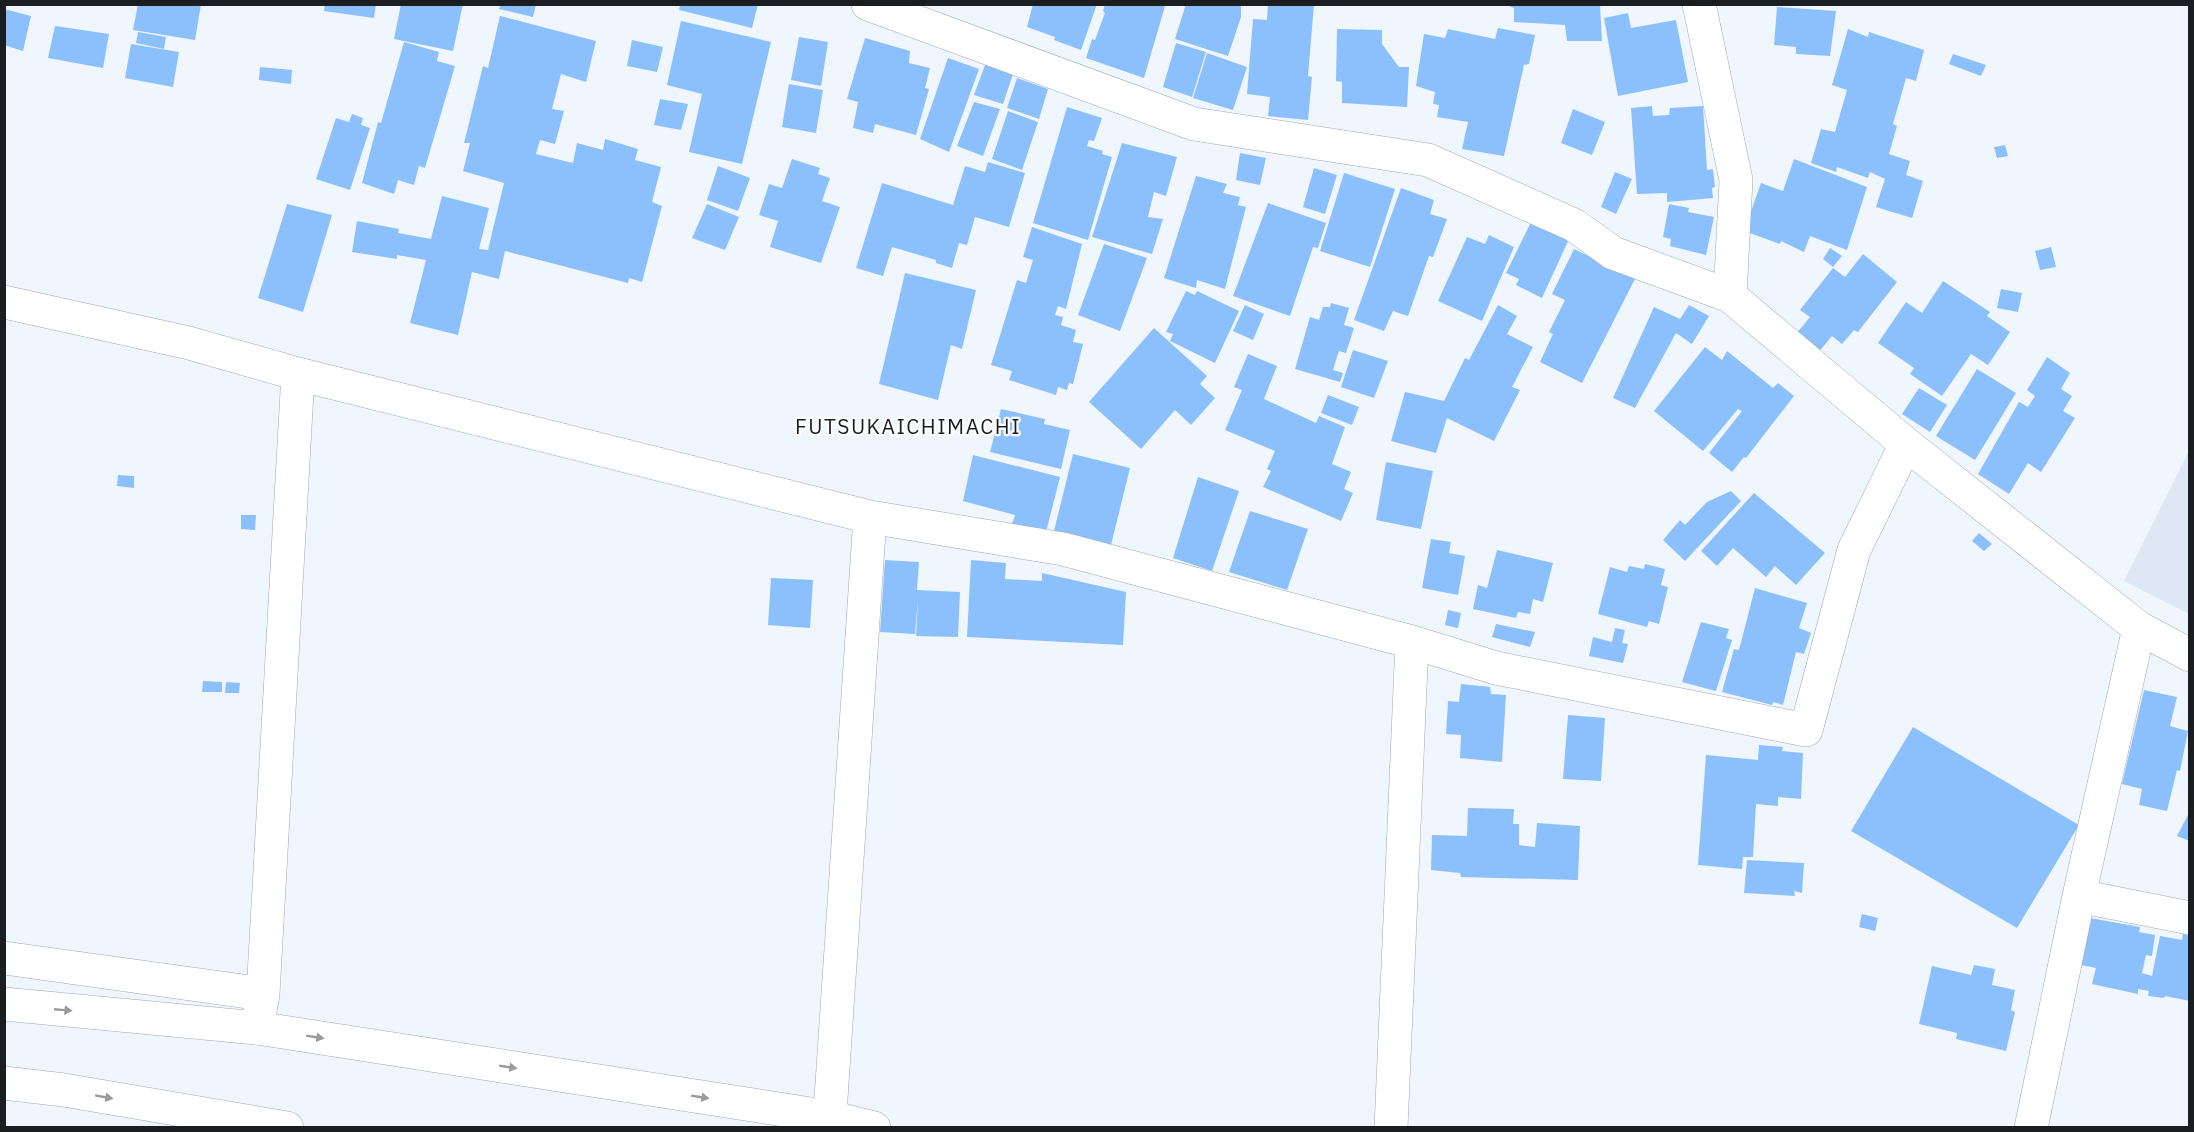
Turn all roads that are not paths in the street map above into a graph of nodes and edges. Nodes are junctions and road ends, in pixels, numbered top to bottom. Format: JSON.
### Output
{"nodes":[{"id":1,"x":868,"y":4,"type":"edge"},
{"id":2,"x":1700,"y":4,"type":"edge"},
{"id":3,"x":1730,"y":296,"type":"junction"},
{"id":4,"x":4,"y":302,"type":"edge"},
{"id":5,"x":298,"y":374,"type":"junction"},
{"id":6,"x":1906,"y":444,"type":"junction"},
{"id":7,"x":870,"y":517,"type":"junction"},
{"id":8,"x":2139,"y":628,"type":"junction"},
{"id":9,"x":1412,"y":642,"type":"junction"},
{"id":10,"x":2190,"y":655,"type":"edge"},
{"id":11,"x":2079,"y":896,"type":"junction"},
{"id":12,"x":2190,"y":918,"type":"edge"},
{"id":13,"x":4,"y":958,"type":"edge"},
{"id":14,"x":263,"y":994,"type":"junction"},
{"id":15,"x":4,"y":1004,"type":"edge"},
{"id":16,"x":257,"y":1028,"type":"junction"},
{"id":17,"x":4,"y":1057,"type":"edge"},
{"id":18,"x":4,"y":1083,"type":"edge"},
{"id":19,"x":64,"y":1090,"type":"junction"},
{"id":20,"x":830,"y":1122,"type":"edge"},
{"id":21,"x":286,"y":1128,"type":"edge"},
{"id":22,"x":874,"y":1128,"type":"edge"},
{"id":23,"x":1391,"y":1128,"type":"edge"},
{"id":24,"x":2031,"y":1128,"type":"edge"}],
"edges":[{"from":1,"to":3,"type":"main road"},
{"from":2,"to":3,"type":"main road"},
{"from":3,"to":6,"type":"main road"},
{"from":4,"to":5,"type":"main road"},
{"from":5,"to":7,"type":"main road"},
{"from":5,"to":14,"type":"main road"},
{"from":6,"to":8,"type":"main road"},
{"from":6,"to":9,"type":"main road"},
{"from":7,"to":9,"type":"main road"},
{"from":7,"to":20,"type":"main road"},
{"from":8,"to":10,"type":"main road"},
{"from":8,"to":11,"type":"main road"},
{"from":9,"to":23,"type":"main road"},
{"from":11,"to":12,"type":"main road"},
{"from":11,"to":24,"type":"main road"},
{"from":13,"to":14,"type":"main road"},
{"from":14,"to":16,"type":"main road"},
{"from":15,"to":16,"type":"main road","one_way":true},
{"from":16,"to":20,"type":"main road","one_way":true},
{"from":17,"to":19,"type":"main road"},
{"from":18,"to":19,"type":"main road"},
{"from":19,"to":21,"type":"main road","one_way":true},
{"from":20,"to":22,"type":"main road"}]}
